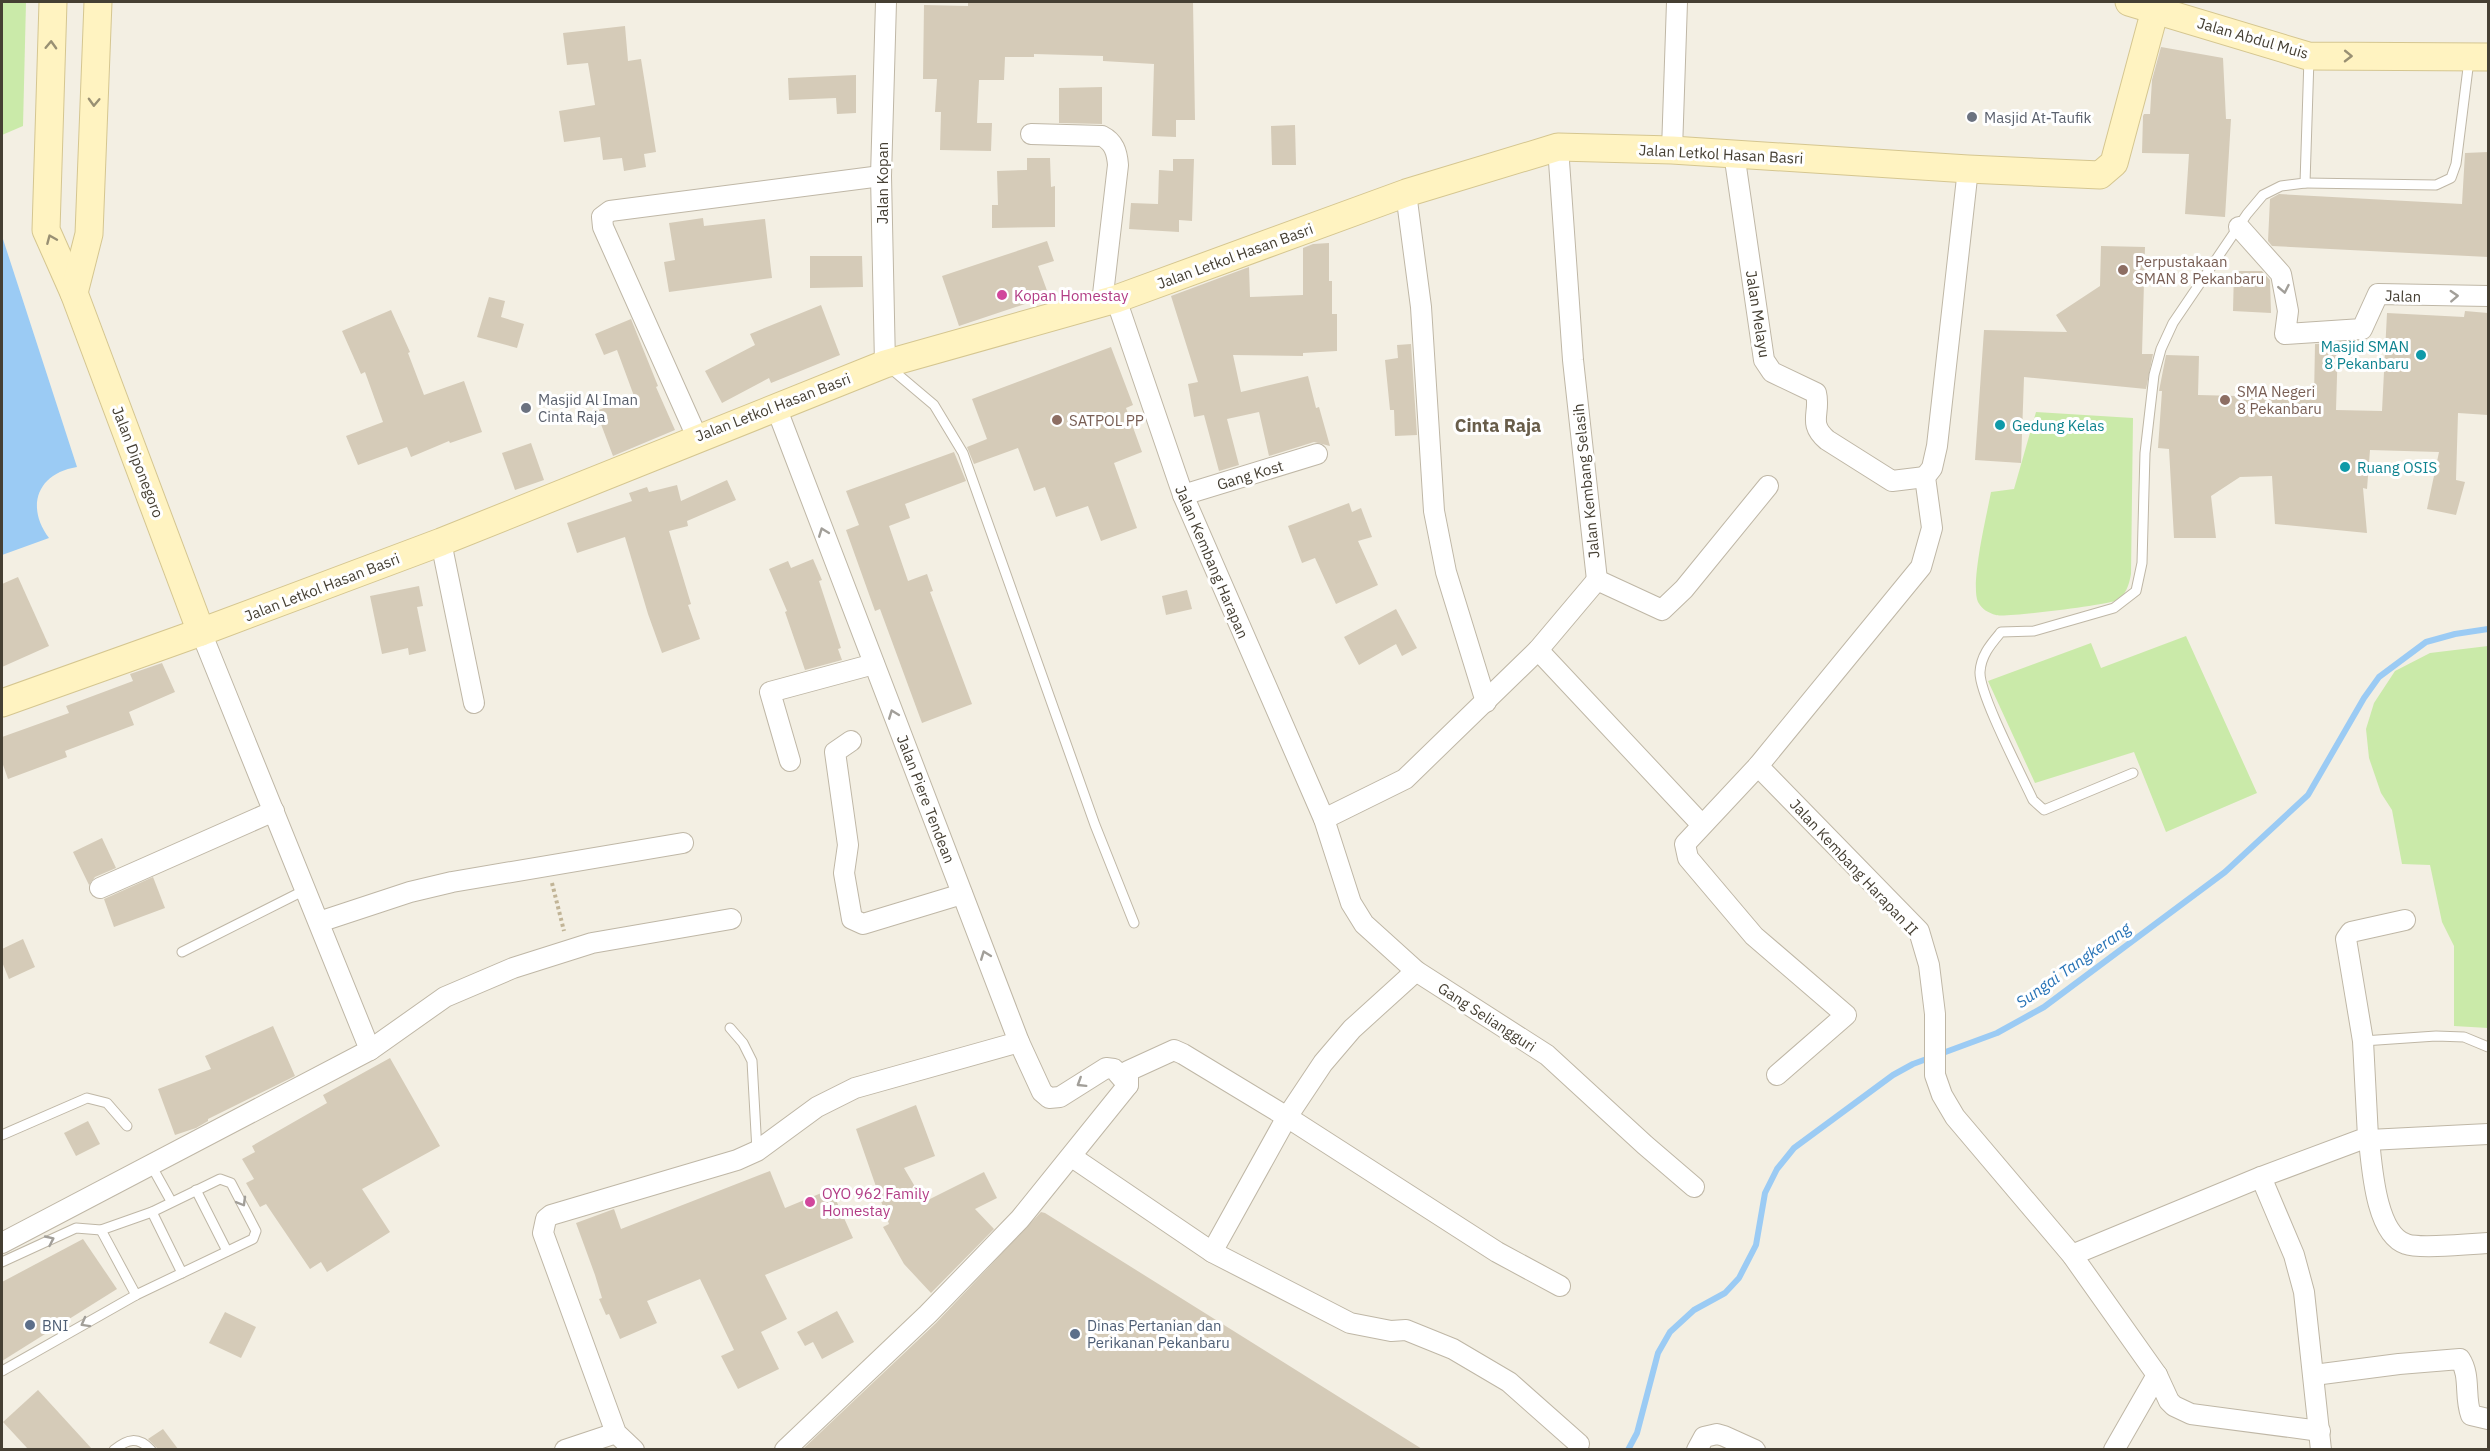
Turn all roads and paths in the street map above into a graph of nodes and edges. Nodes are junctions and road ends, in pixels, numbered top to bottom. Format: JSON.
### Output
{"nodes":[{"id":1,"x":53,"y":2,"type":"edge"},
{"id":2,"x":98,"y":2,"type":"edge"},
{"id":3,"x":886,"y":2,"type":"edge"},
{"id":4,"x":1677,"y":2,"type":"edge"},
{"id":5,"x":2129,"y":2,"type":"edge"},
{"id":6,"x":2155,"y":10,"type":"junction"},
{"id":7,"x":2308,"y":56,"type":"junction"},
{"id":8,"x":2479,"y":57,"type":"edge"},
{"id":9,"x":1031,"y":134,"type":"dead end"},
{"id":10,"x":1558,"y":147,"type":"junction"},
{"id":11,"x":1672,"y":150,"type":"junction"},
{"id":12,"x":1734,"y":153,"type":"junction"},
{"id":13,"x":1968,"y":169,"type":"junction"},
{"id":14,"x":881,"y":176,"type":"junction"},
{"id":15,"x":2305,"y":183,"type":"junction"},
{"id":16,"x":1406,"y":193,"type":"junction"},
{"id":17,"x":2239,"y":227,"type":"junction"},
{"id":18,"x":74,"y":293,"type":"junction"},
{"id":19,"x":2488,"y":296,"type":"edge"},
{"id":20,"x":1109,"y":301,"type":"junction"},
{"id":21,"x":885,"y":364,"type":"junction"},
{"id":22,"x":776,"y":407,"type":"junction"},
{"id":23,"x":697,"y":437,"type":"junction"},
{"id":24,"x":1317,"y":454,"type":"dead end"},
{"id":25,"x":1925,"y":477,"type":"junction"},
{"id":26,"x":1767,"y":486,"type":"dead end"},
{"id":27,"x":1183,"y":495,"type":"junction"},
{"id":28,"x":441,"y":542,"type":"junction"},
{"id":29,"x":1597,"y":580,"type":"junction"},
{"id":30,"x":201,"y":632,"type":"junction"},
{"id":31,"x":1538,"y":650,"type":"junction"},
{"id":32,"x":874,"y":664,"type":"junction"},
{"id":33,"x":1486,"y":702,"type":"junction"},
{"id":34,"x":2,"y":703,"type":"edge"},
{"id":35,"x":474,"y":703,"type":"dead end"},
{"id":36,"x":851,"y":741,"type":"dead end"},
{"id":37,"x":790,"y":761,"type":"dead end"},
{"id":38,"x":1758,"y":766,"type":"junction"},
{"id":39,"x":2133,"y":774,"type":"dead end"},
{"id":40,"x":274,"y":811,"type":"junction"},
{"id":41,"x":1324,"y":819,"type":"junction"},
{"id":42,"x":1701,"y":825,"type":"junction"},
{"id":43,"x":683,"y":843,"type":"dead end"},
{"id":44,"x":548,"y":865,"type":"junction"},
{"id":45,"x":100,"y":888,"type":"dead end"},
{"id":46,"x":305,"y":890,"type":"junction"},
{"id":47,"x":962,"y":894,"type":"junction"},
{"id":48,"x":731,"y":919,"type":"dead end"},
{"id":49,"x":2405,"y":920,"type":"dead end"},
{"id":50,"x":318,"y":922,"type":"junction"},
{"id":51,"x":1134,"y":923,"type":"dead end"},
{"id":52,"x":568,"y":951,"type":"junction"},
{"id":53,"x":182,"y":952,"type":"dead end"},
{"id":54,"x":1416,"y":971,"type":"junction"},
{"id":55,"x":730,"y":1028,"type":"dead end"},
{"id":56,"x":2363,"y":1041,"type":"junction"},
{"id":57,"x":1019,"y":1042,"type":"junction"},
{"id":58,"x":2488,"y":1047,"type":"edge"},
{"id":59,"x":370,"y":1050,"type":"junction"},
{"id":60,"x":1777,"y":1075,"type":"dead end"},
{"id":61,"x":1128,"y":1085,"type":"junction"},
{"id":62,"x":1287,"y":1117,"type":"junction"},
{"id":63,"x":127,"y":1126,"type":"dead end"},
{"id":64,"x":2488,"y":1134,"type":"edge"},
{"id":65,"x":2,"y":1135,"type":"edge"},
{"id":66,"x":2369,"y":1139,"type":"junction"},
{"id":67,"x":757,"y":1151,"type":"junction"},
{"id":68,"x":1072,"y":1157,"type":"junction"},
{"id":69,"x":151,"y":1165,"type":"junction"},
{"id":70,"x":2261,"y":1177,"type":"junction"},
{"id":71,"x":1694,"y":1187,"type":"dead end"},
{"id":72,"x":196,"y":1190,"type":"junction"},
{"id":73,"x":171,"y":1202,"type":"junction"},
{"id":74,"x":152,"y":1212,"type":"junction"},
{"id":75,"x":102,"y":1230,"type":"junction"},
{"id":76,"x":2,"y":1243,"type":"edge"},
{"id":77,"x":2488,"y":1243,"type":"edge"},
{"id":78,"x":227,"y":1251,"type":"junction"},
{"id":79,"x":1212,"y":1252,"type":"junction"},
{"id":80,"x":2072,"y":1255,"type":"junction"},
{"id":81,"x":2,"y":1262,"type":"edge"},
{"id":82,"x":182,"y":1273,"type":"junction"},
{"id":83,"x":1560,"y":1286,"type":"dead end"},
{"id":84,"x":136,"y":1295,"type":"junction"},
{"id":85,"x":2,"y":1371,"type":"edge"},
{"id":86,"x":2157,"y":1375,"type":"junction"},
{"id":87,"x":2314,"y":1375,"type":"junction"},
{"id":88,"x":2488,"y":1419,"type":"edge"},
{"id":89,"x":616,"y":1433,"type":"junction"},
{"id":90,"x":2321,"y":1440,"type":"edge"},
{"id":91,"x":1579,"y":1444,"type":"dead end"},
{"id":92,"x":114,"y":1449,"type":"edge"},
{"id":93,"x":151,"y":1449,"type":"edge"},
{"id":94,"x":565,"y":1449,"type":"edge"},
{"id":95,"x":634,"y":1449,"type":"edge"},
{"id":96,"x":785,"y":1449,"type":"edge"},
{"id":97,"x":1697,"y":1449,"type":"edge"},
{"id":98,"x":1755,"y":1449,"type":"edge"},
{"id":99,"x":2114,"y":1449,"type":"edge"}],
"edges":[{"from":18,"to":1,"type":"street","name":"Jalan Diponegoro","one_way":true},
{"from":2,"to":18,"type":"street","one_way":true},
{"from":3,"to":14,"type":"street","name":"Jalan Kopan"},
{"from":4,"to":11,"type":"street"},
{"from":5,"to":6,"type":"street","name":"Jalan Abdul Muis"},
{"from":6,"to":7,"type":"street","name":"Jalan Abdul Muis"},
{"from":6,"to":13,"type":"street","name":"Jalan Letkol Hasan Basri"},
{"from":7,"to":8,"type":"street","name":"Jalan Abdul Muis","one_way":true},
{"from":7,"to":15,"type":"lane"},
{"from":8,"to":15,"type":"lane"},
{"from":9,"to":20,"type":"street"},
{"from":10,"to":11,"type":"street","name":"Jalan Letkol Hasan Basri"},
{"from":10,"to":16,"type":"street","name":"Jalan Letkol Hasan Basri"},
{"from":10,"to":29,"type":"street","name":"Jalan Kembang Selasih"},
{"from":11,"to":12,"type":"street","name":"Jalan Letkol Hasan Basri"},
{"from":12,"to":13,"type":"street","name":"Jalan Letkol Hasan Basri"},
{"from":12,"to":25,"type":"street","name":"Jalan Melayu"},
{"from":13,"to":25,"type":"street"},
{"from":14,"to":21,"type":"street","name":"Jalan Kopan"},
{"from":14,"to":23,"type":"street"},
{"from":15,"to":17,"type":"lane"},
{"from":16,"to":20,"type":"street","name":"Jalan Letkol Hasan Basri"},
{"from":16,"to":33,"type":"street"},
{"from":17,"to":19,"type":"street","name":"Jalan","one_way":true},
{"from":17,"to":39,"type":"lane"},
{"from":18,"to":30,"type":"street","name":"Jalan Diponegoro"},
{"from":20,"to":21,"type":"street","name":"Jalan Letkol Hasan Basri"},
{"from":20,"to":27,"type":"street","name":"Jalan Kembang Harapan"},
{"from":21,"to":22,"type":"street","name":"Jalan Letkol Hasan Basri"},
{"from":21,"to":51,"type":"lane"},
{"from":22,"to":23,"type":"street","name":"Jalan Letkol Hasan Basri"},
{"from":32,"to":22,"type":"street","name":"Jalan Piere Tendean","one_way":true},
{"from":23,"to":28,"type":"street","name":"Jalan Letkol Hasan Basri"},
{"from":24,"to":27,"type":"street","name":"Gang Kost"},
{"from":25,"to":38,"type":"street"},
{"from":26,"to":29,"type":"street","name":"Jalan Kembang Selasih"},
{"from":27,"to":41,"type":"street","name":"Jalan Kembang Harapan"},
{"from":28,"to":30,"type":"street","name":"Jalan Letkol Hasan Basri"},
{"from":28,"to":35,"type":"street"},
{"from":29,"to":31,"type":"street"},
{"from":30,"to":34,"type":"street","name":"Jalan Letkol Hasan Basri"},
{"from":30,"to":40,"type":"street"},
{"from":31,"to":33,"type":"street"},
{"from":31,"to":42,"type":"street"},
{"from":32,"to":37,"type":"street"},
{"from":47,"to":32,"type":"street","name":"Jalan Piere Tendean","one_way":true},
{"from":33,"to":41,"type":"street"},
{"from":36,"to":47,"type":"street"},
{"from":38,"to":42,"type":"street"},
{"from":38,"to":80,"type":"street","name":"Jalan Kembang Harapan II"},
{"from":40,"to":45,"type":"street"},
{"from":40,"to":46,"type":"street"},
{"from":41,"to":54,"type":"street","name":"Gang Seliangguri"},
{"from":42,"to":60,"type":"street"},
{"from":43,"to":44,"type":"street"},
{"from":44,"to":50,"type":"street"},
{"from":44,"to":52,"type":"path"},
{"from":46,"to":50,"type":"street"},
{"from":46,"to":53,"type":"lane"},
{"from":57,"to":47,"type":"street","name":"Jalan Piere Tendean","one_way":true},
{"from":48,"to":52,"type":"street"},
{"from":49,"to":56,"type":"street"},
{"from":50,"to":59,"type":"street"},
{"from":52,"to":59,"type":"street"},
{"from":54,"to":62,"type":"street"},
{"from":54,"to":71,"type":"street","name":"Gang Seliangguri"},
{"from":55,"to":67,"type":"lane"},
{"from":56,"to":58,"type":"lane"},
{"from":56,"to":66,"type":"street"},
{"from":61,"to":57,"type":"street","name":"Jalan Piere Tendean","one_way":true},
{"from":57,"to":67,"type":"street"},
{"from":59,"to":69,"type":"street"},
{"from":61,"to":62,"type":"street"},
{"from":61,"to":68,"type":"street"},
{"from":62,"to":79,"type":"street"},
{"from":62,"to":83,"type":"street"},
{"from":63,"to":65,"type":"lane"},
{"from":64,"to":66,"type":"street"},
{"from":66,"to":70,"type":"street"},
{"from":66,"to":77,"type":"street"},
{"from":67,"to":89,"type":"street"},
{"from":68,"to":79,"type":"street"},
{"from":68,"to":96,"type":"street"},
{"from":69,"to":73,"type":"lane"},
{"from":69,"to":76,"type":"street"},
{"from":70,"to":80,"type":"street"},
{"from":70,"to":87,"type":"street"},
{"from":72,"to":73,"type":"lane"},
{"from":72,"to":78,"type":"lane"},
{"from":72,"to":78,"type":"lane","one_way":true},
{"from":73,"to":74,"type":"lane"},
{"from":74,"to":75,"type":"lane"},
{"from":74,"to":82,"type":"lane"},
{"from":81,"to":75,"type":"lane","one_way":true},
{"from":75,"to":84,"type":"lane"},
{"from":78,"to":82,"type":"lane"},
{"from":79,"to":91,"type":"street"},
{"from":80,"to":86,"type":"street"},
{"from":82,"to":84,"type":"lane"},
{"from":84,"to":85,"type":"lane","one_way":true},
{"from":86,"to":90,"type":"street"},
{"from":86,"to":99,"type":"street"},
{"from":87,"to":88,"type":"street"},
{"from":87,"to":90,"type":"street"},
{"from":89,"to":94,"type":"street"},
{"from":89,"to":95,"type":"street"},
{"from":92,"to":93,"type":"lane"},
{"from":97,"to":98,"type":"street"}]}
